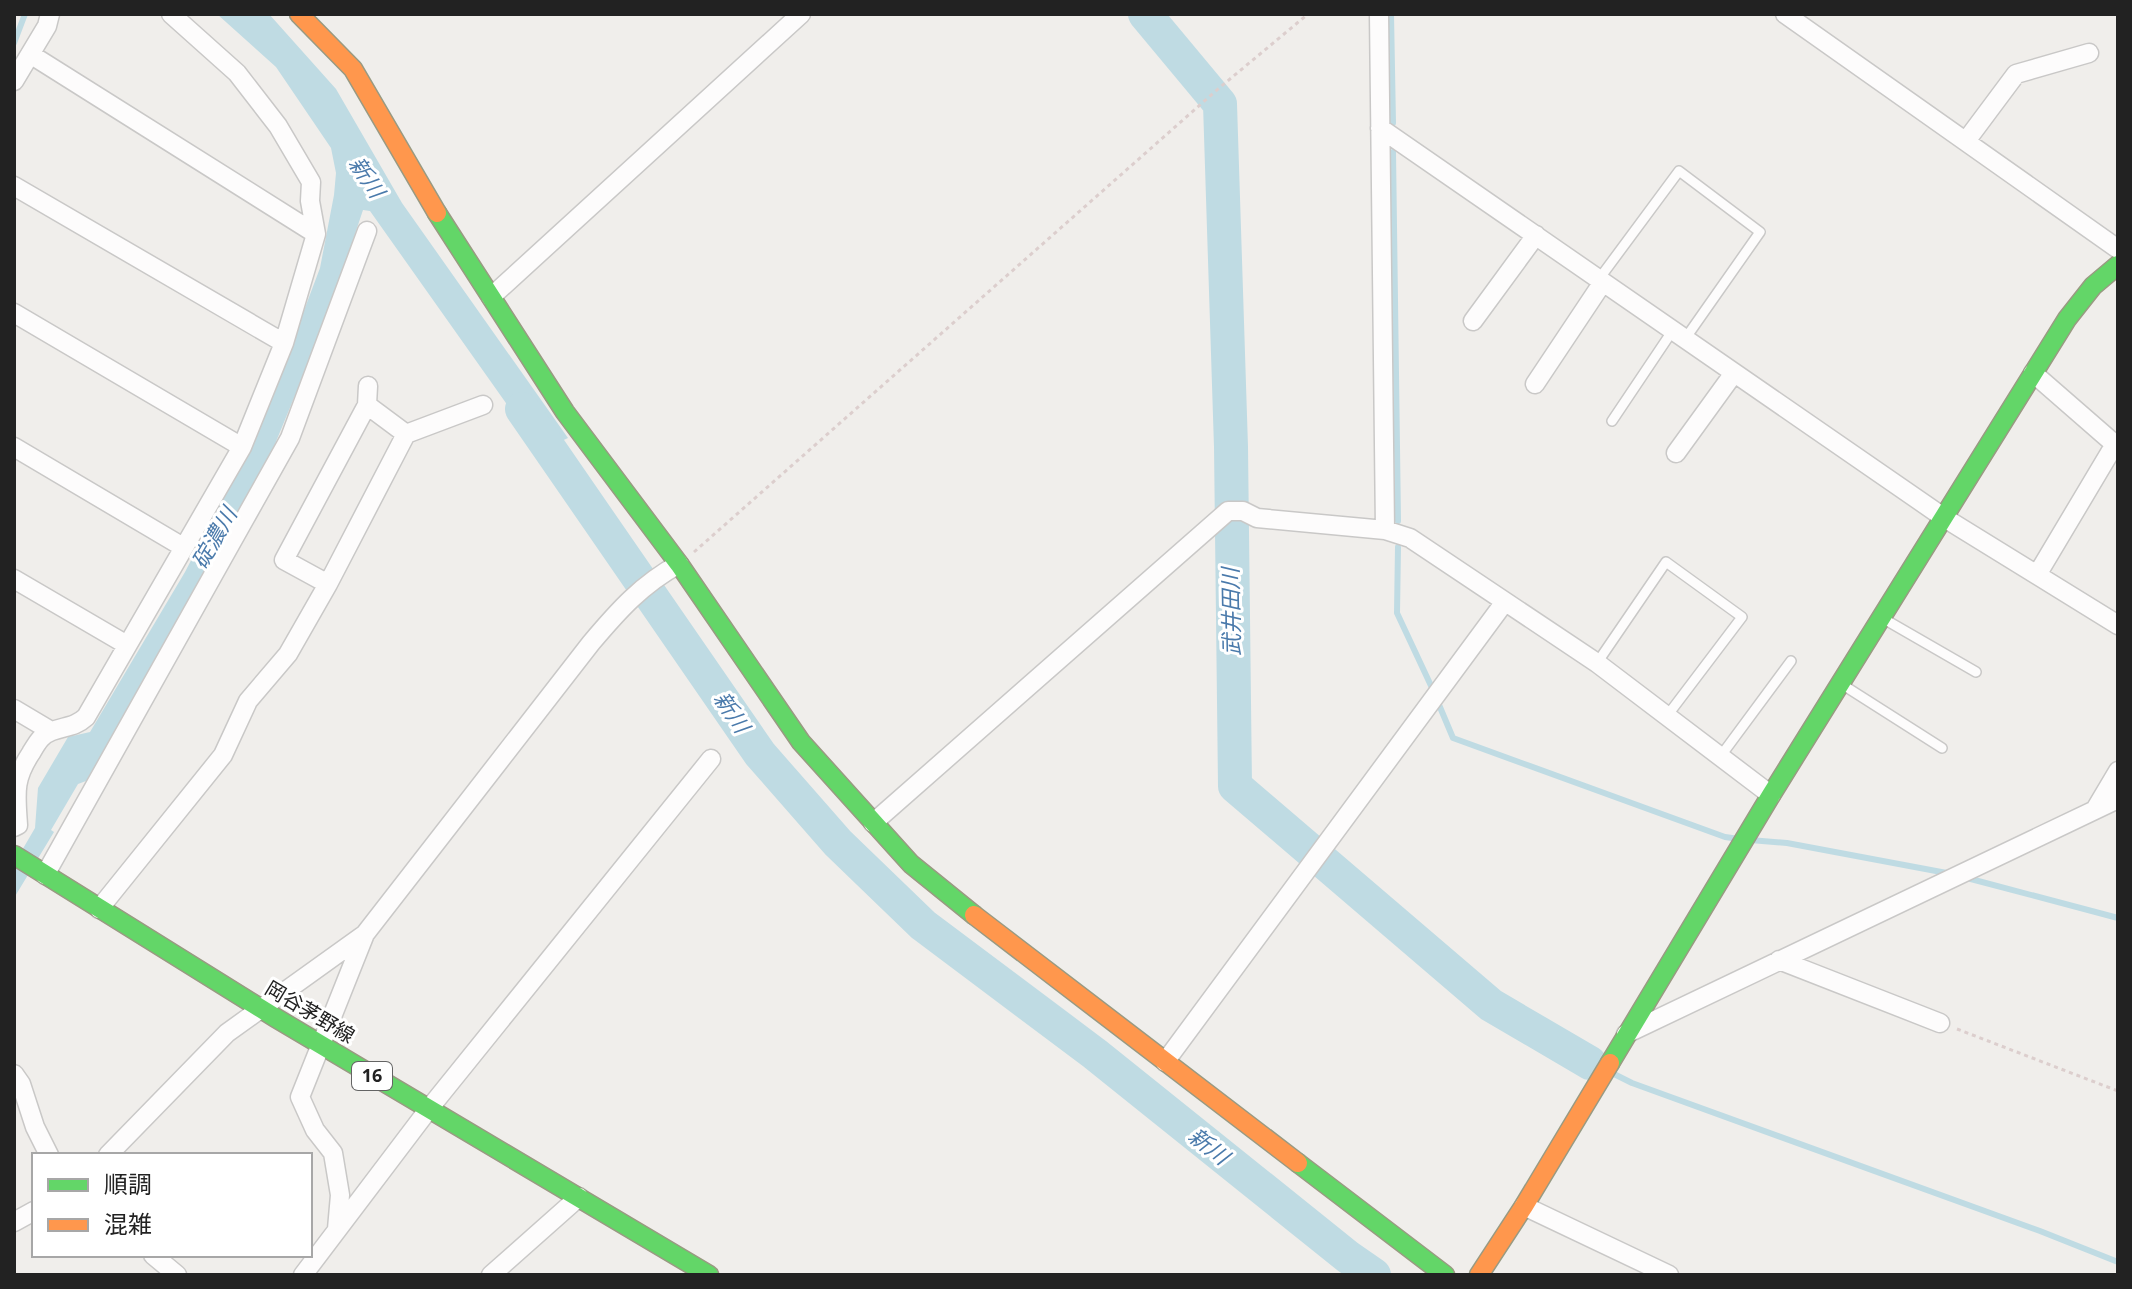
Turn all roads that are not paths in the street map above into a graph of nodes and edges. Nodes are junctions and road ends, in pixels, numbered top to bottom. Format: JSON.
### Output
{"nodes":[{"id":1,"x":50,"y":14,"type":"edge"},
{"id":2,"x":171,"y":14,"type":"edge"},
{"id":3,"x":299,"y":14,"type":"edge"},
{"id":4,"x":801,"y":14,"type":"edge"},
{"id":5,"x":1379,"y":14,"type":"edge"},
{"id":6,"x":1785,"y":14,"type":"edge"},
{"id":7,"x":2089,"y":53,"type":"dead end"},
{"id":8,"x":30,"y":54,"type":"junction"},
{"id":9,"x":14,"y":81,"type":"edge"},
{"id":10,"x":1380,"y":128,"type":"junction"},
{"id":11,"x":1966,"y":141,"type":"junction"},
{"id":12,"x":16,"y":193,"type":"edge"},
{"id":13,"x":367,"y":231,"type":"dead end"},
{"id":14,"x":316,"y":234,"type":"junction"},
{"id":15,"x":1536,"y":235,"type":"junction"},
{"id":16,"x":2118,"y":249,"type":"edge"},
{"id":17,"x":2118,"y":265,"type":"edge"},
{"id":18,"x":1601,"y":280,"type":"junction"},
{"id":19,"x":491,"y":297,"type":"junction"},
{"id":20,"x":14,"y":313,"type":"edge"},
{"id":21,"x":1473,"y":321,"type":"dead end"},
{"id":22,"x":1679,"y":334,"type":"junction"},
{"id":23,"x":284,"y":343,"type":"junction"},
{"id":24,"x":1734,"y":373,"type":"junction"},
{"id":25,"x":2033,"y":373,"type":"junction"},
{"id":26,"x":1535,"y":384,"type":"dead end"},
{"id":27,"x":483,"y":405,"type":"dead end"},
{"id":28,"x":1612,"y":421,"type":"dead end"},
{"id":29,"x":406,"y":434,"type":"junction"},
{"id":30,"x":2116,"y":445,"type":"edge"},
{"id":31,"x":14,"y":447,"type":"edge"},
{"id":32,"x":242,"y":447,"type":"junction"},
{"id":33,"x":1676,"y":453,"type":"dead end"},
{"id":34,"x":1943,"y":517,"type":"junction"},
{"id":35,"x":1385,"y":530,"type":"junction"},
{"id":36,"x":183,"y":547,"type":"junction"},
{"id":37,"x":679,"y":564,"type":"junction"},
{"id":38,"x":2037,"y":575,"type":"junction"},
{"id":39,"x":14,"y":579,"type":"edge"},
{"id":40,"x":328,"y":584,"type":"junction"},
{"id":41,"x":1504,"y":603,"type":"junction"},
{"id":42,"x":1881,"y":617,"type":"junction"},
{"id":43,"x":2118,"y":625,"type":"edge"},
{"id":44,"x":127,"y":645,"type":"junction"},
{"id":45,"x":1791,"y":661,"type":"dead end"},
{"id":46,"x":1597,"y":663,"type":"junction"},
{"id":47,"x":1976,"y":672,"type":"dead end"},
{"id":48,"x":1841,"y":683,"type":"junction"},
{"id":49,"x":14,"y":709,"type":"edge"},
{"id":50,"x":1667,"y":716,"type":"junction"},
{"id":51,"x":51,"y":731,"type":"junction"},
{"id":52,"x":1942,"y":748,"type":"dead end"},
{"id":53,"x":1720,"y":757,"type":"junction"},
{"id":54,"x":711,"y":759,"type":"dead end"},
{"id":55,"x":2118,"y":771,"type":"edge"},
{"id":56,"x":1771,"y":795,"type":"junction"},
{"id":57,"x":2118,"y":799,"type":"edge"},
{"id":58,"x":2096,"y":808,"type":"junction"},
{"id":59,"x":873,"y":823,"type":"junction"},
{"id":60,"x":14,"y":827,"type":"edge"},
{"id":61,"x":14,"y":855,"type":"edge"},
{"id":62,"x":42,"y":873,"type":"junction"},
{"id":63,"x":99,"y":909,"type":"junction"},
{"id":64,"x":365,"y":934,"type":"junction"},
{"id":65,"x":1779,"y":960,"type":"junction"},
{"id":66,"x":262,"y":1009,"type":"junction"},
{"id":67,"x":1940,"y":1023,"type":"road end"},
{"id":68,"x":1626,"y":1034,"type":"junction"},
{"id":69,"x":323,"y":1046,"type":"junction"},
{"id":70,"x":1165,"y":1062,"type":"junction"},
{"id":71,"x":14,"y":1074,"type":"edge"},
{"id":72,"x":428,"y":1110,"type":"junction"},
{"id":73,"x":48,"y":1153,"type":"edge"},
{"id":74,"x":110,"y":1153,"type":"edge"},
{"id":75,"x":579,"y":1197,"type":"junction"},
{"id":76,"x":1524,"y":1206,"type":"junction"},
{"id":77,"x":32,"y":1212,"type":"edge"},
{"id":78,"x":14,"y":1222,"type":"edge"},
{"id":79,"x":337,"y":1231,"type":"junction"},
{"id":80,"x":155,"y":1257,"type":"edge"},
{"id":81,"x":177,"y":1275,"type":"edge"},
{"id":82,"x":303,"y":1275,"type":"edge"},
{"id":83,"x":491,"y":1275,"type":"edge"},
{"id":84,"x":709,"y":1275,"type":"edge"},
{"id":85,"x":1445,"y":1275,"type":"edge"},
{"id":86,"x":1479,"y":1275,"type":"edge"},
{"id":87,"x":1669,"y":1275,"type":"edge"}],
"edges":[{"from":1,"to":8,"type":"street"},
{"from":2,"to":14,"type":"street"},
{"from":3,"to":19,"type":"street"},
{"from":4,"to":19,"type":"street"},
{"from":5,"to":10,"type":"street"},
{"from":6,"to":11,"type":"street"},
{"from":7,"to":11,"type":"street"},
{"from":8,"to":9,"type":"street"},
{"from":8,"to":14,"type":"street"},
{"from":10,"to":15,"type":"street"},
{"from":10,"to":35,"type":"street"},
{"from":11,"to":16,"type":"street"},
{"from":12,"to":23,"type":"street"},
{"from":13,"to":62,"type":"street"},
{"from":14,"to":23,"type":"street"},
{"from":15,"to":18,"type":"street"},
{"from":15,"to":21,"type":"street"},
{"from":17,"to":25,"type":"street"},
{"from":18,"to":22,"type":"street"},
{"from":18,"to":22,"type":"lane"},
{"from":18,"to":26,"type":"street"},
{"from":19,"to":37,"type":"street"},
{"from":20,"to":32,"type":"street"},
{"from":22,"to":24,"type":"street"},
{"from":22,"to":28,"type":"lane"},
{"from":23,"to":32,"type":"street"},
{"from":24,"to":33,"type":"street"},
{"from":24,"to":34,"type":"street"},
{"from":25,"to":30,"type":"street"},
{"from":25,"to":34,"type":"street"},
{"from":27,"to":29,"type":"street"},
{"from":29,"to":40,"type":"street"},
{"from":29,"to":40,"type":"street"},
{"from":30,"to":38,"type":"street"},
{"from":31,"to":36,"type":"street"},
{"from":32,"to":36,"type":"street"},
{"from":34,"to":38,"type":"street"},
{"from":34,"to":42,"type":"street"},
{"from":35,"to":41,"type":"street"},
{"from":35,"to":59,"type":"street"},
{"from":36,"to":44,"type":"street"},
{"from":37,"to":59,"type":"street"},
{"from":37,"to":64,"type":"street"},
{"from":38,"to":43,"type":"street"},
{"from":39,"to":44,"type":"street"},
{"from":40,"to":63,"type":"street"},
{"from":41,"to":46,"type":"street"},
{"from":41,"to":70,"type":"street"},
{"from":42,"to":47,"type":"lane"},
{"from":42,"to":48,"type":"street"},
{"from":44,"to":51,"type":"street"},
{"from":45,"to":53,"type":"lane"},
{"from":46,"to":50,"type":"street"},
{"from":46,"to":50,"type":"lane"},
{"from":48,"to":52,"type":"lane"},
{"from":48,"to":56,"type":"street"},
{"from":49,"to":51,"type":"street"},
{"from":50,"to":53,"type":"street"},
{"from":51,"to":60,"type":"street"},
{"from":53,"to":56,"type":"street"},
{"from":54,"to":72,"type":"street"},
{"from":55,"to":58,"type":"street"},
{"from":56,"to":68,"type":"street"},
{"from":57,"to":58,"type":"street"},
{"from":58,"to":65,"type":"street"},
{"from":59,"to":70,"type":"street"},
{"from":61,"to":62,"type":"street","name":"岡谷茅野線","number":"16"},
{"from":62,"to":63,"type":"street","name":"岡谷茅野線","number":"16"},
{"from":63,"to":66,"type":"street","name":"岡谷茅野線","number":"16"},
{"from":64,"to":66,"type":"street"},
{"from":64,"to":69,"type":"street"},
{"from":65,"to":67,"type":"street"},
{"from":65,"to":68,"type":"street"},
{"from":66,"to":69,"type":"street","name":"岡谷茅野線","number":"16"},
{"from":66,"to":74,"type":"street"},
{"from":68,"to":76,"type":"street"},
{"from":69,"to":72,"type":"street","name":"岡谷茅野線","number":"16"},
{"from":69,"to":79,"type":"street"},
{"from":70,"to":85,"type":"street"},
{"from":71,"to":73,"type":"street"},
{"from":72,"to":75,"type":"street","name":"岡谷茅野線","number":"16"},
{"from":72,"to":79,"type":"street"},
{"from":75,"to":83,"type":"street"},
{"from":75,"to":84,"type":"street","name":"岡谷茅野線","number":"16"},
{"from":76,"to":86,"type":"street"},
{"from":76,"to":87,"type":"street"},
{"from":77,"to":78,"type":"street"},
{"from":79,"to":82,"type":"street"},
{"from":80,"to":81,"type":"street"}]}
